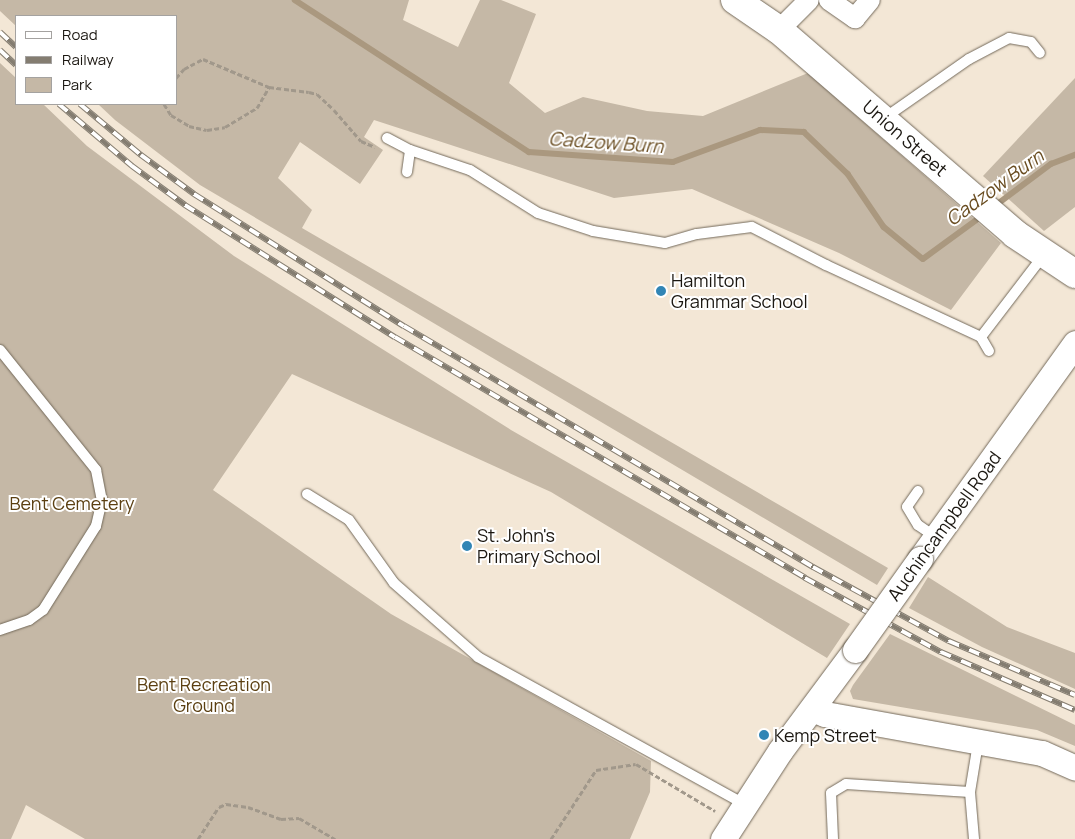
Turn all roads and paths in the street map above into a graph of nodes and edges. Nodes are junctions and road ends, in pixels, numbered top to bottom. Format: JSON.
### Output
{"nodes":[{"id":1,"x":736,"y":0,"type":"edge"},
{"id":2,"x":809,"y":0,"type":"edge"},
{"id":3,"x":829,"y":0,"type":"edge"},
{"id":4,"x":870,"y":0,"type":"edge"},
{"id":5,"x":780,"y":30,"type":"junction"},
{"id":6,"x":1040,"y":53,"type":"dead end"},
{"id":7,"x":178,"y":76,"type":"edge"},
{"id":8,"x":269,"y":87,"type":"junction"},
{"id":9,"x":165,"y":105,"type":"edge"},
{"id":10,"x":883,"y":119,"type":"junction"},
{"id":11,"x":387,"y":138,"type":"joint"},
{"id":12,"x":410,"y":150,"type":"junction"},
{"id":13,"x":407,"y":172,"type":"dead end"},
{"id":14,"x":1043,"y":256,"type":"junction"},
{"id":15,"x":1075,"y":274,"type":"edge"},
{"id":16,"x":981,"y":337,"type":"junction"},
{"id":17,"x":1075,"y":343,"type":"edge"},
{"id":18,"x":0,"y":350,"type":"edge"},
{"id":19,"x":989,"y":351,"type":"dead end"},
{"id":20,"x":918,"y":491,"type":"dead end"},
{"id":21,"x":307,"y":494,"type":"dead end"},
{"id":22,"x":936,"y":537,"type":"junction"},
{"id":23,"x":0,"y":630,"type":"edge"},
{"id":24,"x":812,"y":709,"type":"junction"},
{"id":25,"x":978,"y":743,"type":"junction"},
{"id":26,"x":1075,"y":768,"type":"edge"},
{"id":27,"x":970,"y":792,"type":"junction"},
{"id":28,"x":733,"y":821,"type":"edge"},
{"id":29,"x":198,"y":839,"type":"edge"},
{"id":30,"x":335,"y":839,"type":"edge"},
{"id":31,"x":552,"y":839,"type":"edge"},
{"id":32,"x":833,"y":839,"type":"edge"},
{"id":33,"x":974,"y":839,"type":"edge"}],
"edges":[{"from":1,"to":5,"type":"main road","name":"Union Street"},
{"from":2,"to":5,"type":"street"},
{"from":3,"to":4,"type":"street"},
{"from":5,"to":10,"type":"main road","name":"Union Street"},
{"from":6,"to":10,"type":"lane"},
{"from":7,"to":8,"type":"path"},
{"from":8,"to":9,"type":"path"},
{"from":8,"to":11,"type":"path"},
{"from":10,"to":14,"type":"main road","name":"Union Street"},
{"from":11,"to":12,"type":"lane"},
{"from":12,"to":13,"type":"lane"},
{"from":12,"to":16,"type":"lane"},
{"from":14,"to":15,"type":"main road","name":"Union Street"},
{"from":14,"to":16,"type":"lane"},
{"from":16,"to":19,"type":"lane"},
{"from":17,"to":22,"type":"street","name":"Auchincampbell Road"},
{"from":18,"to":23,"type":"lane"},
{"from":20,"to":22,"type":"lane"},
{"from":21,"to":28,"type":"lane"},
{"from":22,"to":24,"type":"street","name":"Auchincampbell Road","bridge":true},
{"from":24,"to":25,"type":"street"},
{"from":24,"to":28,"type":"street","name":"Auchincampbell Road"},
{"from":25,"to":26,"type":"street"},
{"from":25,"to":27,"type":"lane"},
{"from":27,"to":32,"type":"lane"},
{"from":27,"to":33,"type":"lane"},
{"from":28,"to":31,"type":"path"},
{"from":29,"to":30,"type":"path"}]}
